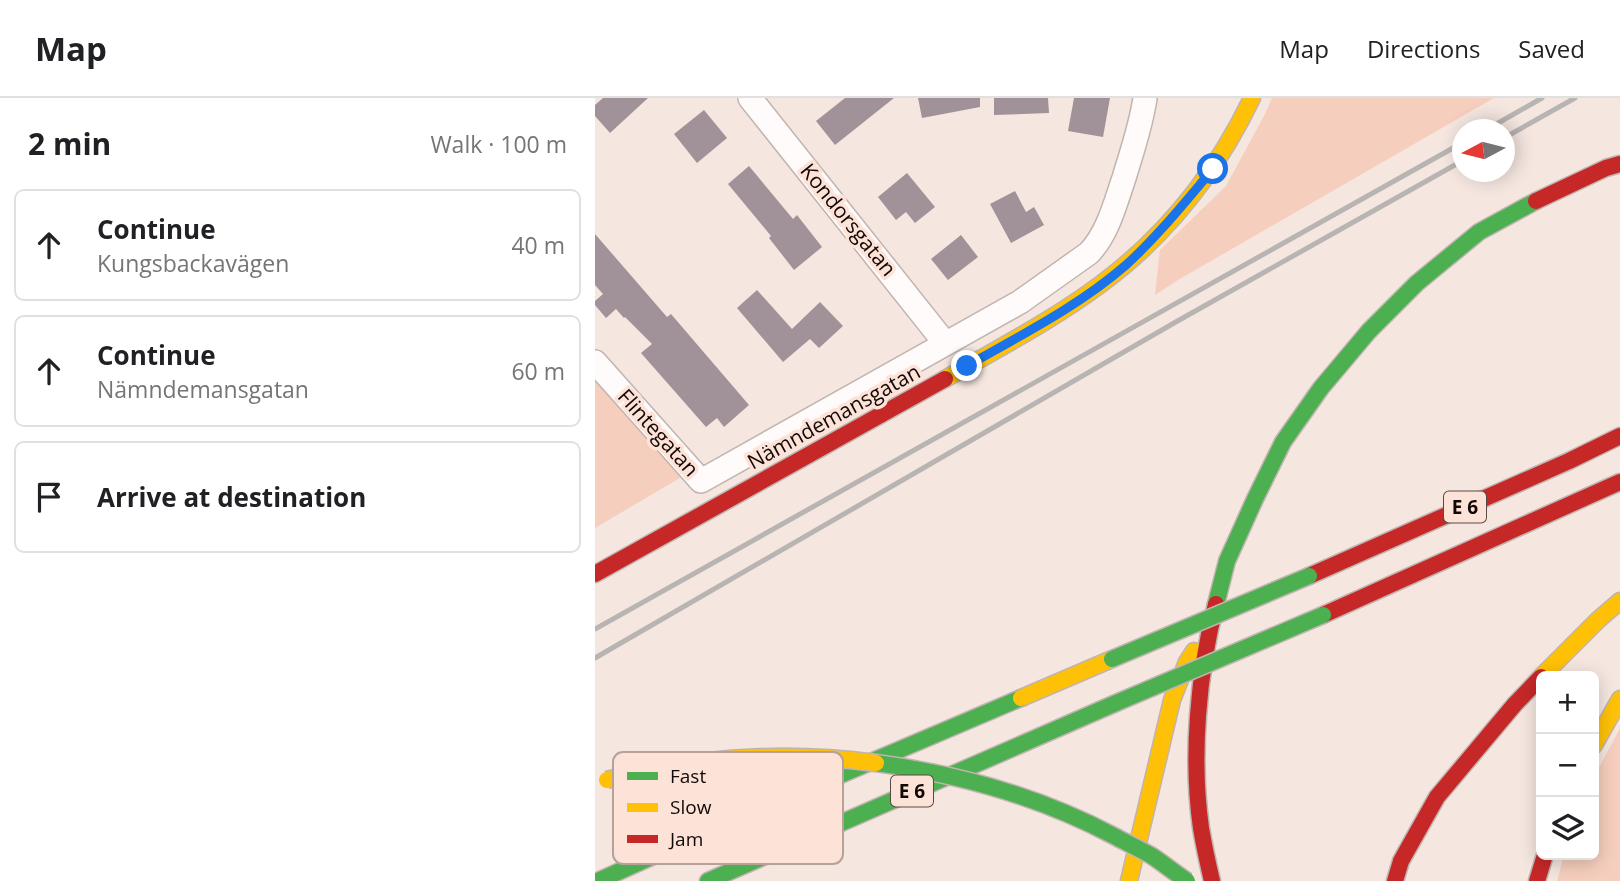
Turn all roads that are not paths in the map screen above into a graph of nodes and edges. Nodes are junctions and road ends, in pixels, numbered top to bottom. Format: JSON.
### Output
{"nodes":[{"id":1,"x":1145,"y":98,"type":"edge"},
{"id":2,"x":1252,"y":98,"type":"edge"},
{"id":3,"x":756,"y":100,"type":"edge"},
{"id":4,"x":1620,"y":164,"type":"edge"},
{"id":5,"x":945,"y":342,"type":"junction"},
{"id":6,"x":595,"y":362,"type":"edge"},
{"id":7,"x":1620,"y":436,"type":"edge"},
{"id":8,"x":1620,"y":482,"type":"edge"},
{"id":9,"x":595,"y":574,"type":"edge"},
{"id":10,"x":1620,"y":601,"type":"edge"},
{"id":11,"x":1210,"y":626,"type":"junction"},
{"id":12,"x":1548,"y":671,"type":"edge"},
{"id":13,"x":1536,"y":683,"type":"edge"},
{"id":14,"x":1620,"y":699,"type":"edge"},
{"id":15,"x":1599,"y":736,"type":"edge"},
{"id":16,"x":843,"y":759,"type":"edge"},
{"id":17,"x":843,"y":774,"type":"edge"},
{"id":18,"x":843,"y":822,"type":"edge"},
{"id":19,"x":1543,"y":860,"type":"edge"},
{"id":20,"x":636,"y":864,"type":"edge"},
{"id":21,"x":747,"y":864,"type":"edge"},
{"id":22,"x":598,"y":881,"type":"edge"},
{"id":23,"x":708,"y":881,"type":"edge"},
{"id":24,"x":1129,"y":881,"type":"edge"},
{"id":25,"x":1187,"y":881,"type":"edge"},
{"id":26,"x":1212,"y":881,"type":"edge"},
{"id":27,"x":1395,"y":881,"type":"edge"},
{"id":28,"x":1537,"y":881,"type":"edge"}],
"edges":[{"from":1,"to":5,"type":"street"},
{"from":2,"to":9,"type":"main road","name":"Nämndemansgatan"},
{"from":3,"to":5,"type":"street","name":"Kondorsgatan"},
{"from":4,"to":11,"type":"main road"},
{"from":5,"to":6,"type":"street","name":"Flintegatan"},
{"from":7,"to":17,"type":"main road","number":"E 6","bridge":true},
{"from":8,"to":18,"type":"main road","number":"E 6","bridge":true},
{"from":10,"to":12,"type":"main road"},
{"from":11,"to":24,"type":"main road"},
{"from":11,"to":26,"type":"main road"},
{"from":13,"to":27,"type":"main road"},
{"from":14,"to":15,"type":"main road"},
{"from":16,"to":25,"type":"main road","bridge":true},
{"from":19,"to":28,"type":"main road"},
{"from":20,"to":22,"type":"main road","number":"E 6","bridge":true},
{"from":21,"to":23,"type":"main road","number":"E 6","bridge":true}]}
